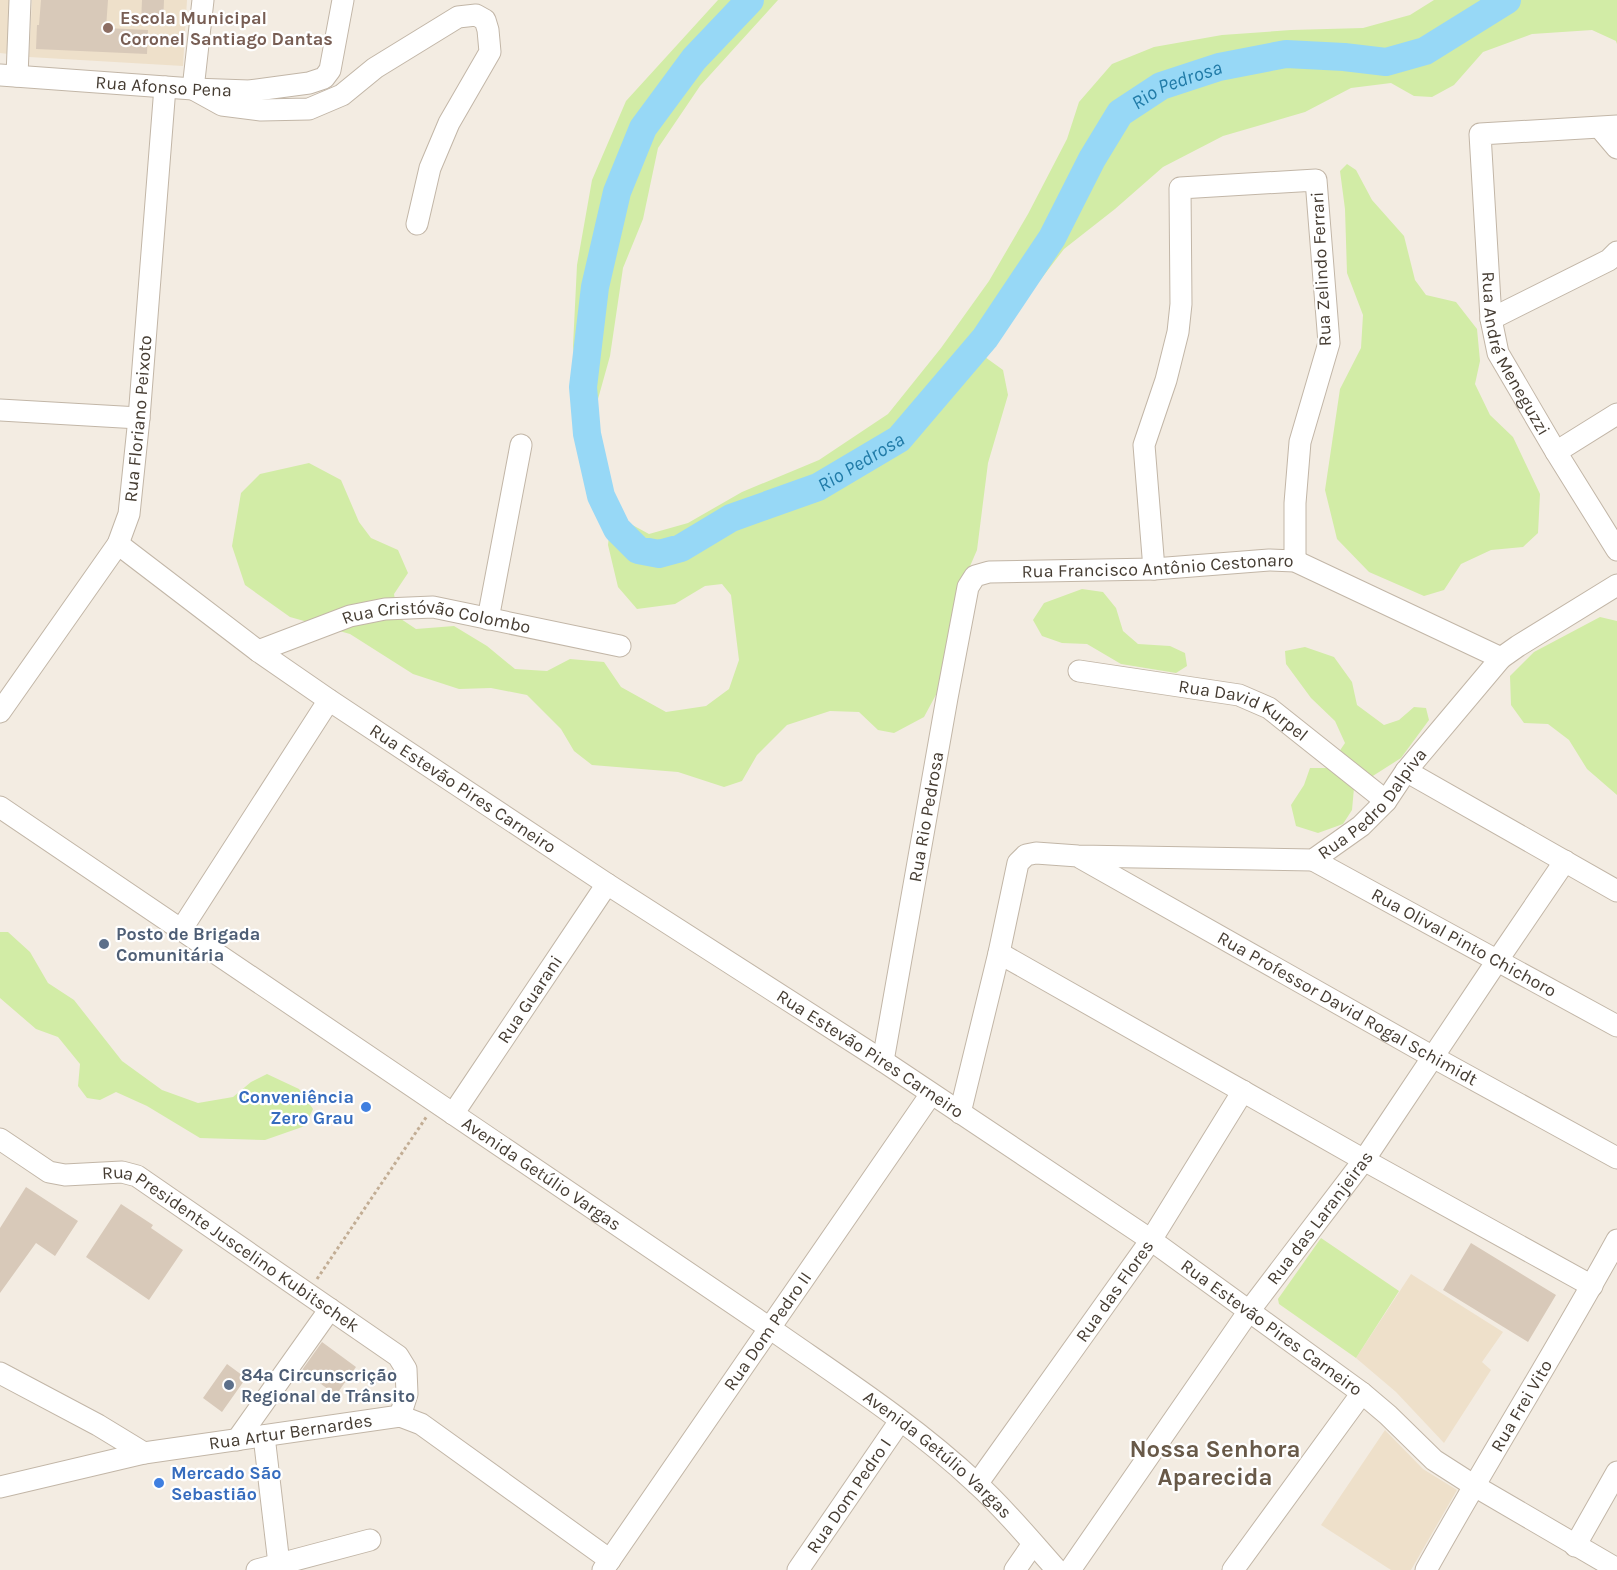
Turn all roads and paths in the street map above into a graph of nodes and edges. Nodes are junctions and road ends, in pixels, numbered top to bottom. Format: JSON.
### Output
{"nodes":[{"id":1,"x":20,"y":0,"type":"edge"},
{"id":2,"x":203,"y":0,"type":"edge"},
{"id":3,"x":343,"y":0,"type":"edge"},
{"id":4,"x":8,"y":75,"type":"edge"},
{"id":5,"x":165,"y":87,"type":"junction"},
{"id":6,"x":194,"y":89,"type":"junction"},
{"id":7,"x":1608,"y":127,"type":"edge"},
{"id":8,"x":1617,"y":148,"type":"edge"},
{"id":9,"x":417,"y":224,"type":"dead end"},
{"id":10,"x":1617,"y":252,"type":"edge"},
{"id":11,"x":1491,"y":319,"type":"junction"},
{"id":12,"x":0,"y":410,"type":"edge"},
{"id":13,"x":1617,"y":414,"type":"edge"},
{"id":14,"x":139,"y":418,"type":"junction"},
{"id":15,"x":521,"y":445,"type":"dead end"},
{"id":16,"x":1556,"y":452,"type":"junction"},
{"id":17,"x":118,"y":544,"type":"junction"},
{"id":18,"x":1617,"y":550,"type":"edge"},
{"id":19,"x":1295,"y":561,"type":"junction"},
{"id":20,"x":1154,"y":569,"type":"junction"},
{"id":21,"x":975,"y":576,"type":"joint"},
{"id":22,"x":1617,"y":585,"type":"edge"},
{"id":23,"x":488,"y":619,"type":"junction"},
{"id":24,"x":620,"y":646,"type":"dead end"},
{"id":25,"x":258,"y":651,"type":"junction"},
{"id":26,"x":1501,"y":658,"type":"junction"},
{"id":27,"x":1078,"y":671,"type":"dead end"},
{"id":28,"x":329,"y":700,"type":"junction"},
{"id":29,"x":0,"y":712,"type":"edge"},
{"id":30,"x":1406,"y":771,"type":"junction"},
{"id":31,"x":1386,"y":801,"type":"junction"},
{"id":32,"x":0,"y":807,"type":"edge"},
{"id":33,"x":1078,"y":856,"type":"junction"},
{"id":34,"x":1313,"y":860,"type":"junction"},
{"id":35,"x":1566,"y":861,"type":"junction"},
{"id":36,"x":607,"y":884,"type":"junction"},
{"id":37,"x":1617,"y":891,"type":"edge"},
{"id":38,"x":181,"y":930,"type":"junction"},
{"id":39,"x":999,"y":953,"type":"junction"},
{"id":40,"x":1497,"y":961,"type":"junction"},
{"id":41,"x":1617,"y":1026,"type":"edge"},
{"id":42,"x":1433,"y":1057,"type":"junction"},
{"id":43,"x":882,"y":1061,"type":"junction"},
{"id":44,"x":1242,"y":1091,"type":"junction"},
{"id":45,"x":932,"y":1094,"type":"junction"},
{"id":46,"x":445,"y":1108,"type":"junction"},
{"id":47,"x":960,"y":1113,"type":"junction"},
{"id":48,"x":0,"y":1139,"type":"edge"},
{"id":49,"x":1617,"y":1158,"type":"edge"},
{"id":50,"x":1364,"y":1160,"type":"junction"},
{"id":51,"x":1151,"y":1240,"type":"junction"},
{"id":52,"x":1617,"y":1240,"type":"edge"},
{"id":53,"x":1592,"y":1286,"type":"junction"},
{"id":54,"x":307,"y":1293,"type":"junction"},
{"id":55,"x":330,"y":1309,"type":"junction"},
{"id":56,"x":1249,"y":1311,"type":"junction"},
{"id":57,"x":771,"y":1329,"type":"junction"},
{"id":58,"x":0,"y":1372,"type":"edge"},
{"id":59,"x":1362,"y":1393,"type":"junction"},
{"id":60,"x":400,"y":1416,"type":"junction"},
{"id":61,"x":900,"y":1420,"type":"junction"},
{"id":62,"x":264,"y":1436,"type":"junction"},
{"id":63,"x":237,"y":1440,"type":"junction"},
{"id":64,"x":144,"y":1453,"type":"junction"},
{"id":65,"x":1617,"y":1472,"type":"edge"},
{"id":66,"x":977,"y":1484,"type":"junction"},
{"id":67,"x":1473,"y":1485,"type":"junction"},
{"id":68,"x":0,"y":1486,"type":"edge"},
{"id":69,"x":370,"y":1540,"type":"dead end"},
{"id":70,"x":1034,"y":1544,"type":"junction"},
{"id":71,"x":1575,"y":1546,"type":"junction"},
{"id":72,"x":289,"y":1565,"type":"edge"},
{"id":73,"x":607,"y":1565,"type":"edge"},
{"id":74,"x":1617,"y":1569,"type":"edge"},
{"id":75,"x":257,"y":1570,"type":"edge"},
{"id":76,"x":798,"y":1570,"type":"edge"},
{"id":77,"x":1015,"y":1570,"type":"edge"},
{"id":78,"x":1057,"y":1570,"type":"edge"},
{"id":79,"x":1070,"y":1570,"type":"edge"},
{"id":80,"x":1233,"y":1570,"type":"edge"},
{"id":81,"x":1426,"y":1570,"type":"edge"}],
"edges":[{"from":1,"to":4,"type":"street"},
{"from":2,"to":6,"type":"street"},
{"from":3,"to":6,"type":"street","name":"Rua Afonso Pena"},
{"from":4,"to":5,"type":"street","name":"Rua Afonso Pena"},
{"from":5,"to":6,"type":"street","name":"Rua Afonso Pena"},
{"from":5,"to":14,"type":"street","name":"Rua Floriano Peixoto"},
{"from":6,"to":9,"type":"street"},
{"from":7,"to":8,"type":"street"},
{"from":7,"to":11,"type":"street","name":"Rua André Meneguzzi"},
{"from":10,"to":11,"type":"street"},
{"from":11,"to":16,"type":"street","name":"Rua André Meneguzzi"},
{"from":12,"to":14,"type":"street"},
{"from":13,"to":16,"type":"street"},
{"from":14,"to":17,"type":"street","name":"Rua Floriano Peixoto"},
{"from":15,"to":23,"type":"street"},
{"from":16,"to":18,"type":"street","name":"Rua André Meneguzzi"},
{"from":17,"to":25,"type":"street","name":"Rua Estevão Pires Carneiro"},
{"from":17,"to":29,"type":"street","name":"Rua Floriano Peixoto"},
{"from":19,"to":20,"type":"street","name":"Rua Francisco Antônio Cestonaro"},
{"from":19,"to":20,"type":"street","name":"Rua Zelindo Ferrari"},
{"from":19,"to":26,"type":"street","name":"Rua Francisco Antônio Cestonaro"},
{"from":20,"to":21,"type":"street","name":"Rua Francisco Antônio Cestonaro"},
{"from":21,"to":43,"type":"street","name":"Rua Rio Pedrosa"},
{"from":22,"to":26,"type":"street","name":"Rua Pedro Dalpiva"},
{"from":23,"to":24,"type":"street","name":"Rua Cristóvão Colombo"},
{"from":23,"to":25,"type":"street","name":"Rua Cristóvão Colombo"},
{"from":25,"to":28,"type":"street","name":"Rua Estevão Pires Carneiro"},
{"from":26,"to":30,"type":"street","name":"Rua Pedro Dalpiva"},
{"from":27,"to":31,"type":"street","name":"Rua David Kurpel"},
{"from":28,"to":36,"type":"street","name":"Rua Estevão Pires Carneiro"},
{"from":28,"to":38,"type":"street"},
{"from":30,"to":31,"type":"street","name":"Rua Pedro Dalpiva"},
{"from":30,"to":35,"type":"street"},
{"from":31,"to":34,"type":"street","name":"Rua Pedro Dalpiva"},
{"from":32,"to":38,"type":"street","name":"Avenida Getúlio Vargas"},
{"from":33,"to":34,"type":"street","name":"Rua Pedro Dalpiva"},
{"from":33,"to":39,"type":"street","name":"Rua Pedro Dalpiva"},
{"from":33,"to":42,"type":"street","name":"Rua Professor David Rogal Schimidt"},
{"from":34,"to":40,"type":"street","name":"Rua Olival Pinto Chichoro"},
{"from":35,"to":37,"type":"street"},
{"from":35,"to":40,"type":"street","name":"Rua das Laranjeiras"},
{"from":36,"to":43,"type":"street","name":"Rua Estevão Pires Carneiro"},
{"from":36,"to":46,"type":"street","name":"Rua Guarani"},
{"from":38,"to":46,"type":"street","name":"Avenida Getúlio Vargas"},
{"from":39,"to":44,"type":"street"},
{"from":39,"to":47,"type":"street"},
{"from":40,"to":41,"type":"street","name":"Rua Olival Pinto Chichoro"},
{"from":40,"to":42,"type":"street","name":"Rua das Laranjeiras"},
{"from":42,"to":49,"type":"street","name":"Rua Professor David Rogal Schimidt"},
{"from":42,"to":50,"type":"street","name":"Rua das Laranjeiras"},
{"from":43,"to":45,"type":"street","name":"Rua Estevão Pires Carneiro"},
{"from":44,"to":50,"type":"street"},
{"from":44,"to":51,"type":"street","name":"Rua das Flores"},
{"from":45,"to":47,"type":"street","name":"Rua Estevão Pires Carneiro"},
{"from":45,"to":57,"type":"street","name":"Rua Dom Pedro II"},
{"from":46,"to":54,"type":"path"},
{"from":46,"to":57,"type":"street","name":"Avenida Getúlio Vargas"},
{"from":47,"to":51,"type":"street","name":"Rua Estevão Pires Carneiro"},
{"from":48,"to":54,"type":"street","name":"Rua Presidente Juscelino Kubitschek"},
{"from":50,"to":53,"type":"street"},
{"from":50,"to":56,"type":"street","name":"Rua das Laranjeiras"},
{"from":51,"to":56,"type":"street","name":"Rua Estevão Pires Carneiro"},
{"from":51,"to":66,"type":"street","name":"Rua das Flores"},
{"from":52,"to":53,"type":"street","name":"Rua Frei Vito"},
{"from":53,"to":67,"type":"street","name":"Rua Frei Vito"},
{"from":54,"to":55,"type":"street","name":"Rua Presidente Juscelino Kubitschek"},
{"from":55,"to":60,"type":"street","name":"Rua Presidente Juscelino Kubitschek"},
{"from":55,"to":63,"type":"street"},
{"from":56,"to":59,"type":"street","name":"Rua Estevão Pires Carneiro"},
{"from":56,"to":79,"type":"street","name":"Rua das Laranjeiras"},
{"from":57,"to":61,"type":"street","name":"Avenida Getúlio Vargas"},
{"from":57,"to":73,"type":"street","name":"Rua Dom Pedro II"},
{"from":58,"to":64,"type":"street"},
{"from":59,"to":67,"type":"street","name":"Rua Estevão Pires Carneiro"},
{"from":59,"to":80,"type":"street"},
{"from":60,"to":62,"type":"street","name":"Rua Artur Bernardes"},
{"from":60,"to":73,"type":"street"},
{"from":61,"to":66,"type":"street","name":"Avenida Getúlio Vargas"},
{"from":61,"to":76,"type":"street","name":"Rua Dom Pedro I"},
{"from":62,"to":63,"type":"street","name":"Rua Artur Bernardes"},
{"from":62,"to":72,"type":"street"},
{"from":63,"to":64,"type":"street","name":"Rua Artur Bernardes"},
{"from":64,"to":68,"type":"street","name":"Rua Artur Bernardes"},
{"from":65,"to":71,"type":"street"},
{"from":66,"to":70,"type":"street","name":"Avenida Getúlio Vargas"},
{"from":67,"to":71,"type":"street","name":"Rua Estevão Pires Carneiro"},
{"from":67,"to":81,"type":"street","name":"Rua Frei Vito"},
{"from":69,"to":72,"type":"street"},
{"from":70,"to":77,"type":"street"},
{"from":70,"to":78,"type":"street","name":"Avenida Getúlio Vargas"},
{"from":71,"to":74,"type":"street","name":"Rua Estevão Pires Carneiro"},
{"from":72,"to":75,"type":"street"}]}
